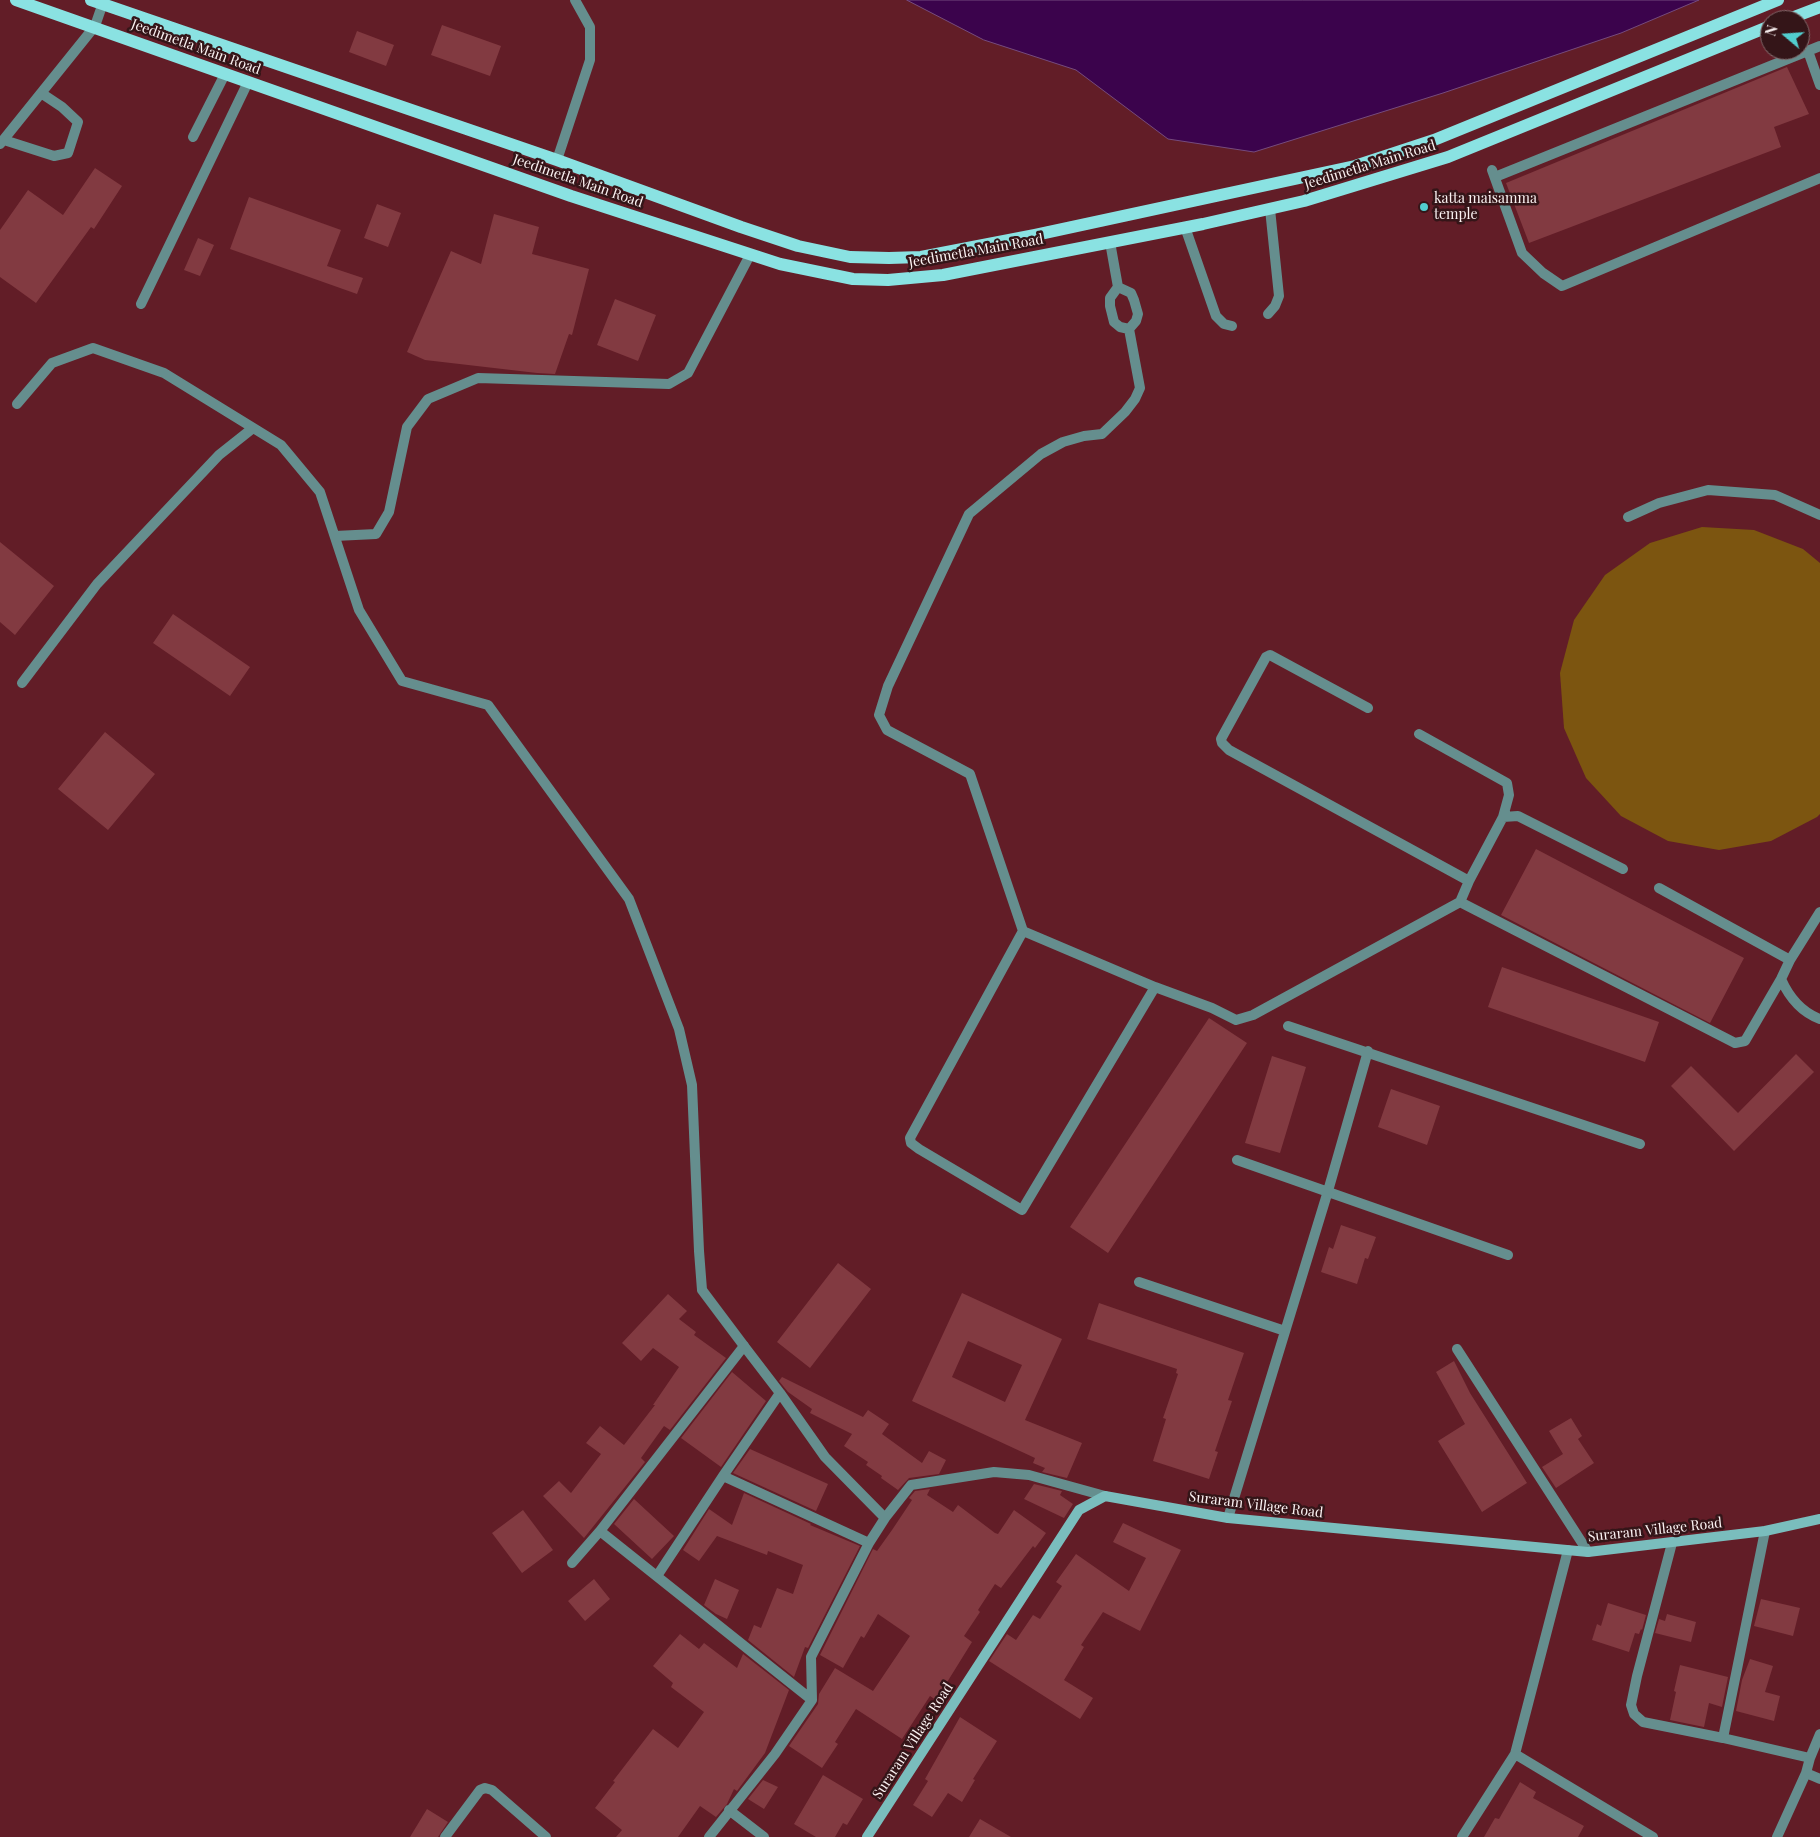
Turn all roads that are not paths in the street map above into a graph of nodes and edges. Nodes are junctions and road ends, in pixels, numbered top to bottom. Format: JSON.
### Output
{"nodes":[{"id":1,"x":16,"y":0,"type":"edge"},
{"id":2,"x":575,"y":0,"type":"edge"},
{"id":3,"x":1778,"y":0,"type":"edge"},
{"id":4,"x":99,"y":1,"type":"edge"},
{"id":5,"x":95,"y":26,"type":"junction"},
{"id":6,"x":1760,"y":30,"type":"edge"},
{"id":7,"x":1810,"y":57,"type":"edge"},
{"id":8,"x":1785,"y":60,"type":"edge"},
{"id":9,"x":225,"y":74,"type":"junction"},
{"id":10,"x":248,"y":82,"type":"junction"},
{"id":11,"x":1820,"y":85,"type":"edge"},
{"id":12,"x":41,"y":93,"type":"junction"},
{"id":13,"x":193,"y":137,"type":"dead end"},
{"id":14,"x":2,"y":142,"type":"edge"},
{"id":15,"x":557,"y":160,"type":"junction"},
{"id":16,"x":1820,"y":178,"type":"edge"},
{"id":17,"x":1270,"y":209,"type":"junction"},
{"id":18,"x":1185,"y":228,"type":"junction"},
{"id":19,"x":1110,"y":242,"type":"junction"},
{"id":20,"x":750,"y":255,"type":"junction"},
{"id":21,"x":1118,"y":287,"type":"junction"},
{"id":22,"x":141,"y":304,"type":"dead end"},
{"id":23,"x":1268,"y":314,"type":"dead end"},
{"id":24,"x":1232,"y":326,"type":"dead end"},
{"id":25,"x":1129,"y":329,"type":"junction"},
{"id":26,"x":17,"y":404,"type":"dead end"},
{"id":27,"x":253,"y":428,"type":"junction"},
{"id":28,"x":1820,"y":515,"type":"edge"},
{"id":29,"x":1628,"y":517,"type":"dead end"},
{"id":30,"x":335,"y":536,"type":"junction"},
{"id":31,"x":22,"y":684,"type":"dead end"},
{"id":32,"x":1368,"y":708,"type":"dead end"},
{"id":33,"x":1419,"y":734,"type":"dead end"},
{"id":34,"x":1503,"y":817,"type":"junction"},
{"id":35,"x":1623,"y":869,"type":"dead end"},
{"id":36,"x":1469,"y":881,"type":"junction"},
{"id":37,"x":1659,"y":888,"type":"dead end"},
{"id":38,"x":1460,"y":902,"type":"junction"},
{"id":39,"x":1820,"y":912,"type":"edge"},
{"id":40,"x":1023,"y":931,"type":"junction"},
{"id":41,"x":1790,"y":960,"type":"junction"},
{"id":42,"x":1781,"y":979,"type":"junction"},
{"id":43,"x":1155,"y":987,"type":"junction"},
{"id":44,"x":1820,"y":1019,"type":"edge"},
{"id":45,"x":1288,"y":1026,"type":"dead end"},
{"id":46,"x":1368,"y":1052,"type":"junction"},
{"id":47,"x":1640,"y":1144,"type":"dead end"},
{"id":48,"x":1237,"y":1160,"type":"dead end"},
{"id":49,"x":1328,"y":1191,"type":"junction"},
{"id":50,"x":1508,"y":1255,"type":"dead end"},
{"id":51,"x":1139,"y":1282,"type":"dead end"},
{"id":52,"x":1286,"y":1331,"type":"junction"},
{"id":53,"x":744,"y":1346,"type":"junction"},
{"id":54,"x":1457,"y":1349,"type":"dead end"},
{"id":55,"x":780,"y":1393,"type":"junction"},
{"id":56,"x":723,"y":1476,"type":"junction"},
{"id":57,"x":1105,"y":1496,"type":"junction"},
{"id":58,"x":885,"y":1518,"type":"junction"},
{"id":59,"x":1228,"y":1518,"type":"junction"},
{"id":60,"x":1820,"y":1519,"type":"edge"},
{"id":61,"x":600,"y":1531,"type":"junction"},
{"id":62,"x":1765,"y":1531,"type":"junction"},
{"id":63,"x":869,"y":1543,"type":"junction"},
{"id":64,"x":1672,"y":1543,"type":"junction"},
{"id":65,"x":1568,"y":1550,"type":"junction"},
{"id":66,"x":1588,"y":1552,"type":"junction"},
{"id":67,"x":572,"y":1563,"type":"dead end"},
{"id":68,"x":657,"y":1576,"type":"junction"},
{"id":69,"x":812,"y":1700,"type":"junction"},
{"id":70,"x":1820,"y":1734,"type":"edge"},
{"id":71,"x":1723,"y":1738,"type":"junction"},
{"id":72,"x":1515,"y":1754,"type":"junction"},
{"id":73,"x":1810,"y":1758,"type":"junction"},
{"id":74,"x":1806,"y":1774,"type":"junction"},
{"id":75,"x":1820,"y":1780,"type":"edge"},
{"id":76,"x":729,"y":1810,"type":"junction"},
{"id":77,"x":445,"y":1837,"type":"edge"},
{"id":78,"x":546,"y":1837,"type":"edge"},
{"id":79,"x":708,"y":1837,"type":"edge"},
{"id":80,"x":764,"y":1837,"type":"edge"},
{"id":81,"x":867,"y":1837,"type":"edge"},
{"id":82,"x":1462,"y":1837,"type":"edge"},
{"id":83,"x":1653,"y":1837,"type":"edge"},
{"id":84,"x":1777,"y":1837,"type":"edge"}],
"edges":[{"from":1,"to":5,"type":"main road","name":"Jeedimetla Main Road"},
{"from":2,"to":15,"type":"street"},
{"from":3,"to":15,"type":"main road","name":"Jeedimetla Main Road"},
{"from":4,"to":5,"type":"street"},
{"from":4,"to":15,"type":"main road","name":"Jeedimetla Main Road"},
{"from":5,"to":9,"type":"main road","name":"Jeedimetla Main Road"},
{"from":5,"to":12,"type":"street"},
{"from":6,"to":17,"type":"main road","name":"Jeedimetla Main Road"},
{"from":7,"to":11,"type":"street"},
{"from":8,"to":16,"type":"street"},
{"from":9,"to":10,"type":"main road","name":"Jeedimetla Main Road"},
{"from":9,"to":13,"type":"street"},
{"from":10,"to":20,"type":"main road","name":"Jeedimetla Main Road"},
{"from":10,"to":22,"type":"street"},
{"from":12,"to":14,"type":"street"},
{"from":12,"to":14,"type":"street"},
{"from":17,"to":18,"type":"main road","name":"Jeedimetla Main Road"},
{"from":17,"to":23,"type":"street"},
{"from":18,"to":19,"type":"main road","name":"Jeedimetla Main Road"},
{"from":18,"to":24,"type":"street"},
{"from":19,"to":20,"type":"main road","name":"Jeedimetla Main Road"},
{"from":19,"to":21,"type":"street"},
{"from":20,"to":30,"type":"street"},
{"from":21,"to":25,"type":"street"},
{"from":21,"to":25,"type":"street"},
{"from":25,"to":40,"type":"street"},
{"from":26,"to":27,"type":"street"},
{"from":27,"to":30,"type":"street"},
{"from":27,"to":31,"type":"street"},
{"from":28,"to":29,"type":"street"},
{"from":30,"to":53,"type":"street"},
{"from":32,"to":36,"type":"street"},
{"from":33,"to":34,"type":"street"},
{"from":34,"to":35,"type":"street"},
{"from":34,"to":36,"type":"street"},
{"from":36,"to":38,"type":"street"},
{"from":37,"to":41,"type":"street"},
{"from":38,"to":42,"type":"street"},
{"from":38,"to":43,"type":"street"},
{"from":39,"to":41,"type":"street"},
{"from":40,"to":43,"type":"street"},
{"from":40,"to":43,"type":"street"},
{"from":41,"to":42,"type":"street"},
{"from":42,"to":44,"type":"street"},
{"from":45,"to":46,"type":"street"},
{"from":46,"to":47,"type":"street"},
{"from":46,"to":49,"type":"street"},
{"from":48,"to":49,"type":"street"},
{"from":49,"to":50,"type":"street"},
{"from":49,"to":52,"type":"street"},
{"from":51,"to":52,"type":"street"},
{"from":52,"to":59,"type":"street"},
{"from":53,"to":55,"type":"street"},
{"from":53,"to":61,"type":"street"},
{"from":54,"to":66,"type":"street"},
{"from":55,"to":56,"type":"street"},
{"from":55,"to":58,"type":"street"},
{"from":56,"to":63,"type":"street"},
{"from":56,"to":68,"type":"street"},
{"from":57,"to":58,"type":"street"},
{"from":57,"to":59,"type":"main road","name":"Suraram Village Road"},
{"from":57,"to":81,"type":"main road","name":"Suraram Village Road"},
{"from":58,"to":63,"type":"street"},
{"from":59,"to":65,"type":"main road","name":"Suraram Village Road"},
{"from":60,"to":62,"type":"main road","name":"Suraram Village Road"},
{"from":61,"to":67,"type":"street"},
{"from":61,"to":68,"type":"street"},
{"from":62,"to":64,"type":"main road","name":"Suraram Village Road"},
{"from":62,"to":71,"type":"street"},
{"from":63,"to":69,"type":"street"},
{"from":64,"to":66,"type":"main road","name":"Suraram Village Road"},
{"from":64,"to":71,"type":"street"},
{"from":65,"to":66,"type":"main road","name":"Suraram Village Road"},
{"from":65,"to":72,"type":"street"},
{"from":68,"to":69,"type":"street"},
{"from":69,"to":76,"type":"street"},
{"from":70,"to":73,"type":"street"},
{"from":71,"to":73,"type":"street"},
{"from":72,"to":82,"type":"street"},
{"from":72,"to":83,"type":"street"},
{"from":73,"to":74,"type":"street"},
{"from":74,"to":75,"type":"street"},
{"from":74,"to":84,"type":"street"},
{"from":76,"to":79,"type":"street"},
{"from":76,"to":80,"type":"street"},
{"from":77,"to":78,"type":"street"}]}
